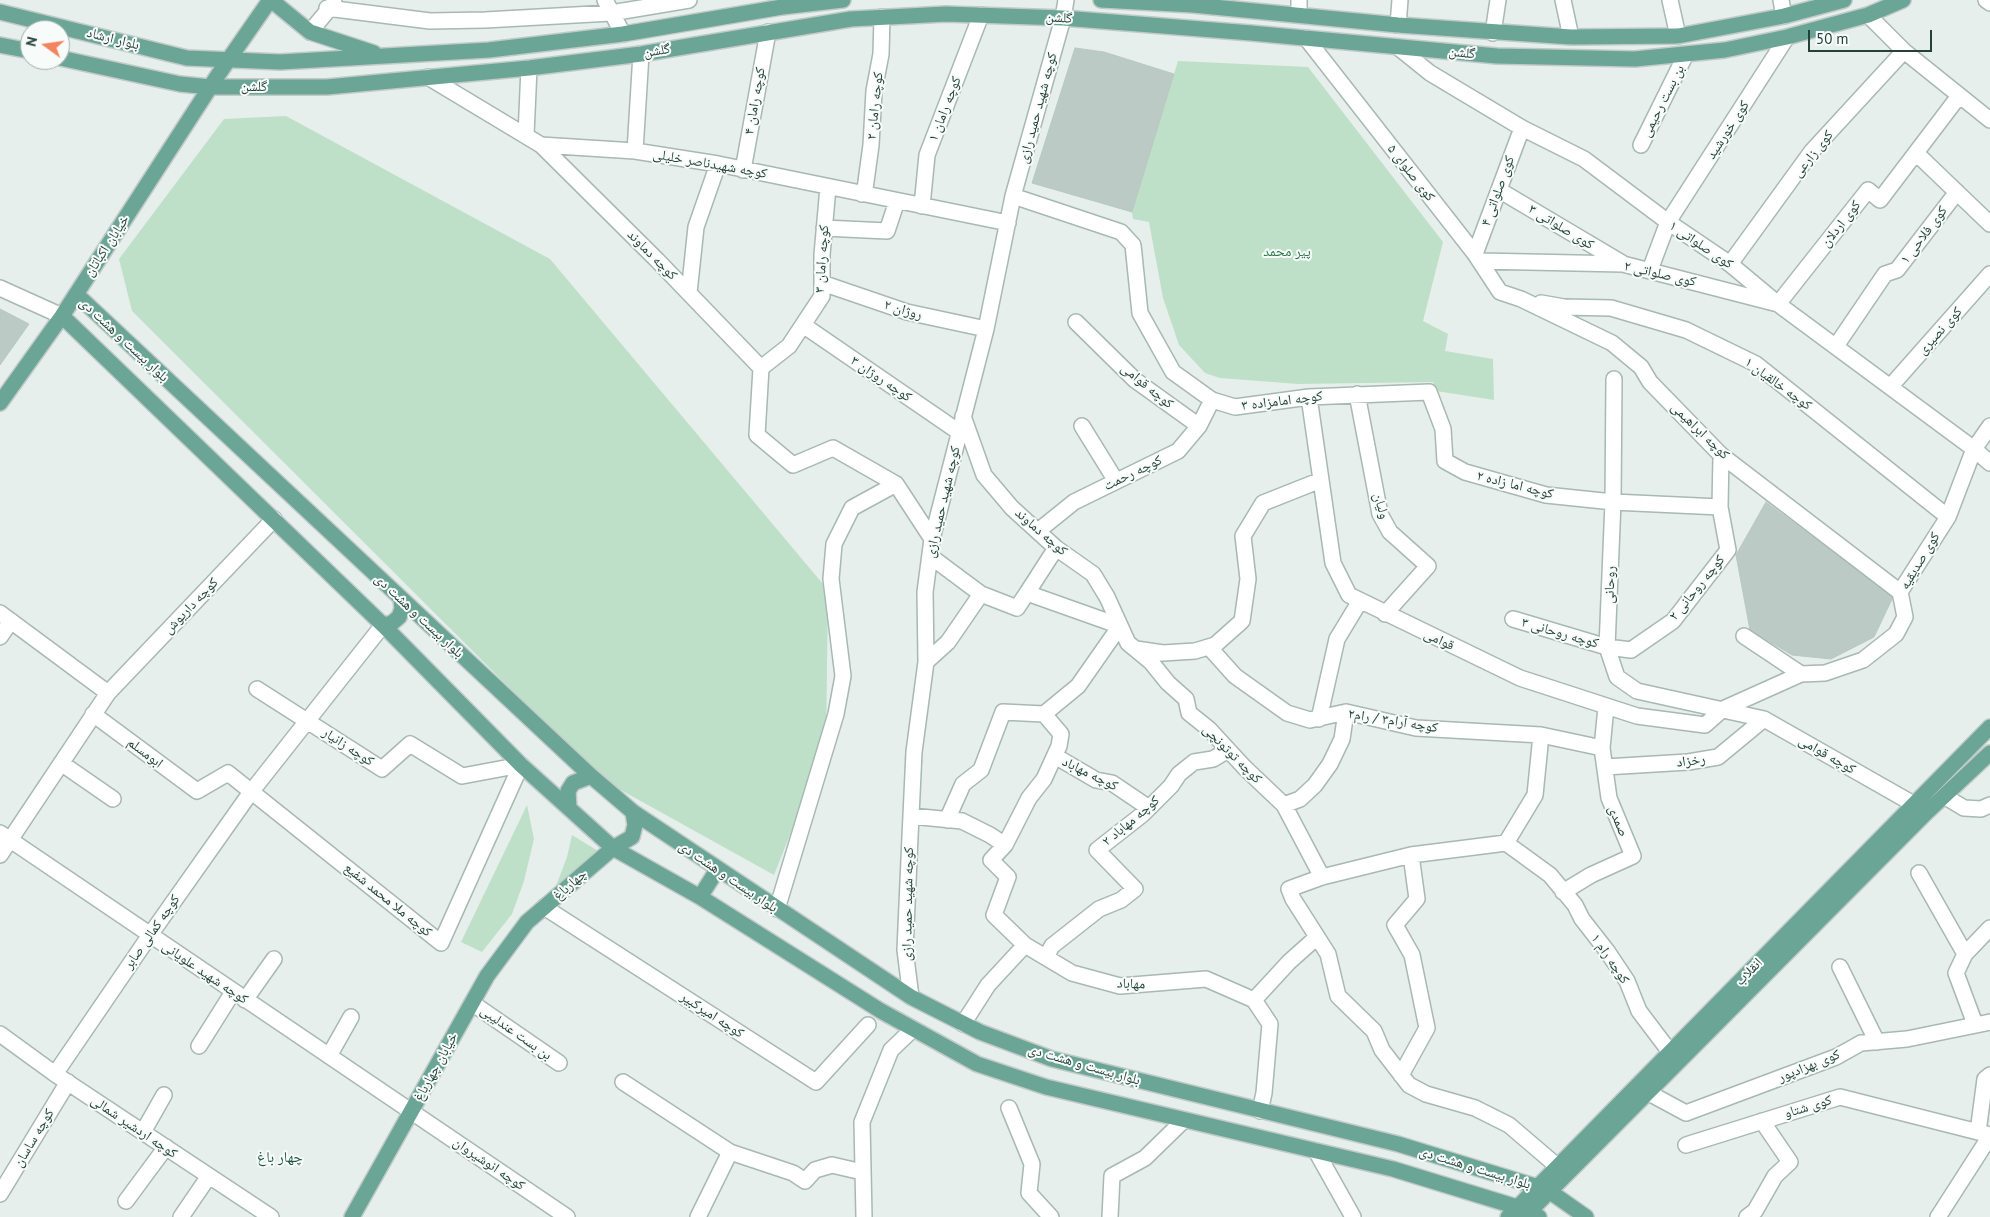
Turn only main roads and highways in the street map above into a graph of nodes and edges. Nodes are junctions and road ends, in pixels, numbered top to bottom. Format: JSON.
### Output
{"nodes":[{"id":1,"x":270,"y":0,"type":"edge"},
{"id":2,"x":843,"y":0,"type":"edge"},
{"id":3,"x":1101,"y":0,"type":"edge"},
{"id":4,"x":1844,"y":0,"type":"edge"},
{"id":5,"x":1903,"y":0,"type":"edge"},
{"id":6,"x":1194,"y":2,"type":"edge"},
{"id":7,"x":781,"y":4,"type":"edge"},
{"id":8,"x":1299,"y":7,"type":"edge"},
{"id":9,"x":0,"y":12,"type":"edge"},
{"id":10,"x":0,"y":45,"type":"edge"},
{"id":11,"x":20,"y":49,"type":"edge"},
{"id":12,"x":386,"y":56,"type":"junction"},
{"id":13,"x":70,"y":60,"type":"edge"},
{"id":14,"x":228,"y":61,"type":"junction"},
{"id":15,"x":210,"y":87,"type":"junction"},
{"id":16,"x":76,"y":294,"type":"junction"},
{"id":17,"x":62,"y":316,"type":"junction"},
{"id":18,"x":0,"y":403,"type":"edge"},
{"id":19,"x":401,"y":599,"type":"junction"},
{"id":20,"x":383,"y":625,"type":"junction"},
{"id":21,"x":1990,"y":727,"type":"edge"},
{"id":22,"x":1990,"y":753,"type":"edge"},
{"id":23,"x":591,"y":776,"type":"junction"},
{"id":24,"x":569,"y":808,"type":"junction"},
{"id":25,"x":633,"y":812,"type":"junction"},
{"id":26,"x":613,"y":848,"type":"junction"},
{"id":27,"x":717,"y":870,"type":"junction"},
{"id":28,"x":700,"y":897,"type":"junction"},
{"id":29,"x":527,"y":922,"type":"joint"},
{"id":30,"x":1644,"y":1088,"type":"junction"},
{"id":31,"x":1191,"y":1094,"type":"junction"},
{"id":32,"x":1184,"y":1121,"type":"junction"},
{"id":33,"x":1544,"y":1189,"type":"junction"},
{"id":34,"x":1524,"y":1214,"type":"edge"},
{"id":35,"x":352,"y":1217,"type":"edge"},
{"id":36,"x":1586,"y":1217,"type":"edge"}],
"edges":[{"from":1,"to":12,"type":"main road"},
{"from":1,"to":14,"type":"main road","name":"خیابان اکباتان"},
{"from":2,"to":7,"type":"main road","name":"گلشن"},
{"from":3,"to":6,"type":"main road","name":"گلشن"},
{"from":4,"to":8,"type":"main road","name":"گلشن"},
{"from":5,"to":15,"type":"main road","name":"گلشن"},
{"from":6,"to":8,"type":"main road","name":"گلشن"},
{"from":7,"to":12,"type":"main road","name":"گلشن"},
{"from":9,"to":14,"type":"main road","name":"بلوار ارشاد"},
{"from":10,"to":11,"type":"main road"},
{"from":12,"to":14,"type":"main road","name":"گلشن"},
{"from":13,"to":15,"type":"main road"},
{"from":14,"to":15,"type":"main road","name":"خیابان اکباتان"},
{"from":15,"to":16,"type":"main road","name":"خیابان اکباتان"},
{"from":16,"to":17,"type":"main road","name":"خیابان اکباتان"},
{"from":16,"to":19,"type":"main road","name":"بلوار بیست و هشت دی"},
{"from":17,"to":18,"type":"main road","name":"خیابان اکباتان"},
{"from":17,"to":20,"type":"main road","name":"بلوار بیست و هشت دی"},
{"from":19,"to":20,"type":"main road"},
{"from":19,"to":23,"type":"main road","name":"بلوار بیست و هشت دی"},
{"from":20,"to":24,"type":"main road","name":"بلوار بیست و هشت دی"},
{"from":21,"to":30,"type":"main road","name":"انقلاب"},
{"from":22,"to":30,"type":"main road","name":"انقلاب"},
{"from":23,"to":24,"type":"main road"},
{"from":23,"to":25,"type":"main road","name":"بلوار بیست و هشت دی"},
{"from":24,"to":26,"type":"main road","name":"بلوار بیست و هشت دی"},
{"from":25,"to":26,"type":"main road","name":"چهارباغ"},
{"from":25,"to":27,"type":"main road","name":"بلوار بیست و هشت دی"},
{"from":26,"to":28,"type":"main road","name":"بلوار بیست و هشت دی"},
{"from":26,"to":29,"type":"main road","name":"چهارباغ"},
{"from":27,"to":28,"type":"main road"},
{"from":27,"to":31,"type":"main road","name":"بلوار بیست و هشت دی"},
{"from":28,"to":32,"type":"main road","name":"بلوار بیست و هشت دی"},
{"from":29,"to":35,"type":"main road","name":"خیابان چهارباغ"},
{"from":30,"to":33,"type":"main road","name":"انقلاب"},
{"from":30,"to":33,"type":"main road","name":"انقلاب"},
{"from":31,"to":32,"type":"main road"},
{"from":31,"to":33,"type":"main road","name":"بلوار بیست و هشت دی"},
{"from":32,"to":34,"type":"main road","name":"بلوار بیست و هشت دی"},
{"from":33,"to":34,"type":"main road","name":"انقلاب"},
{"from":33,"to":36,"type":"main road","name":"بلوار بیست و هشت دی"}]}
